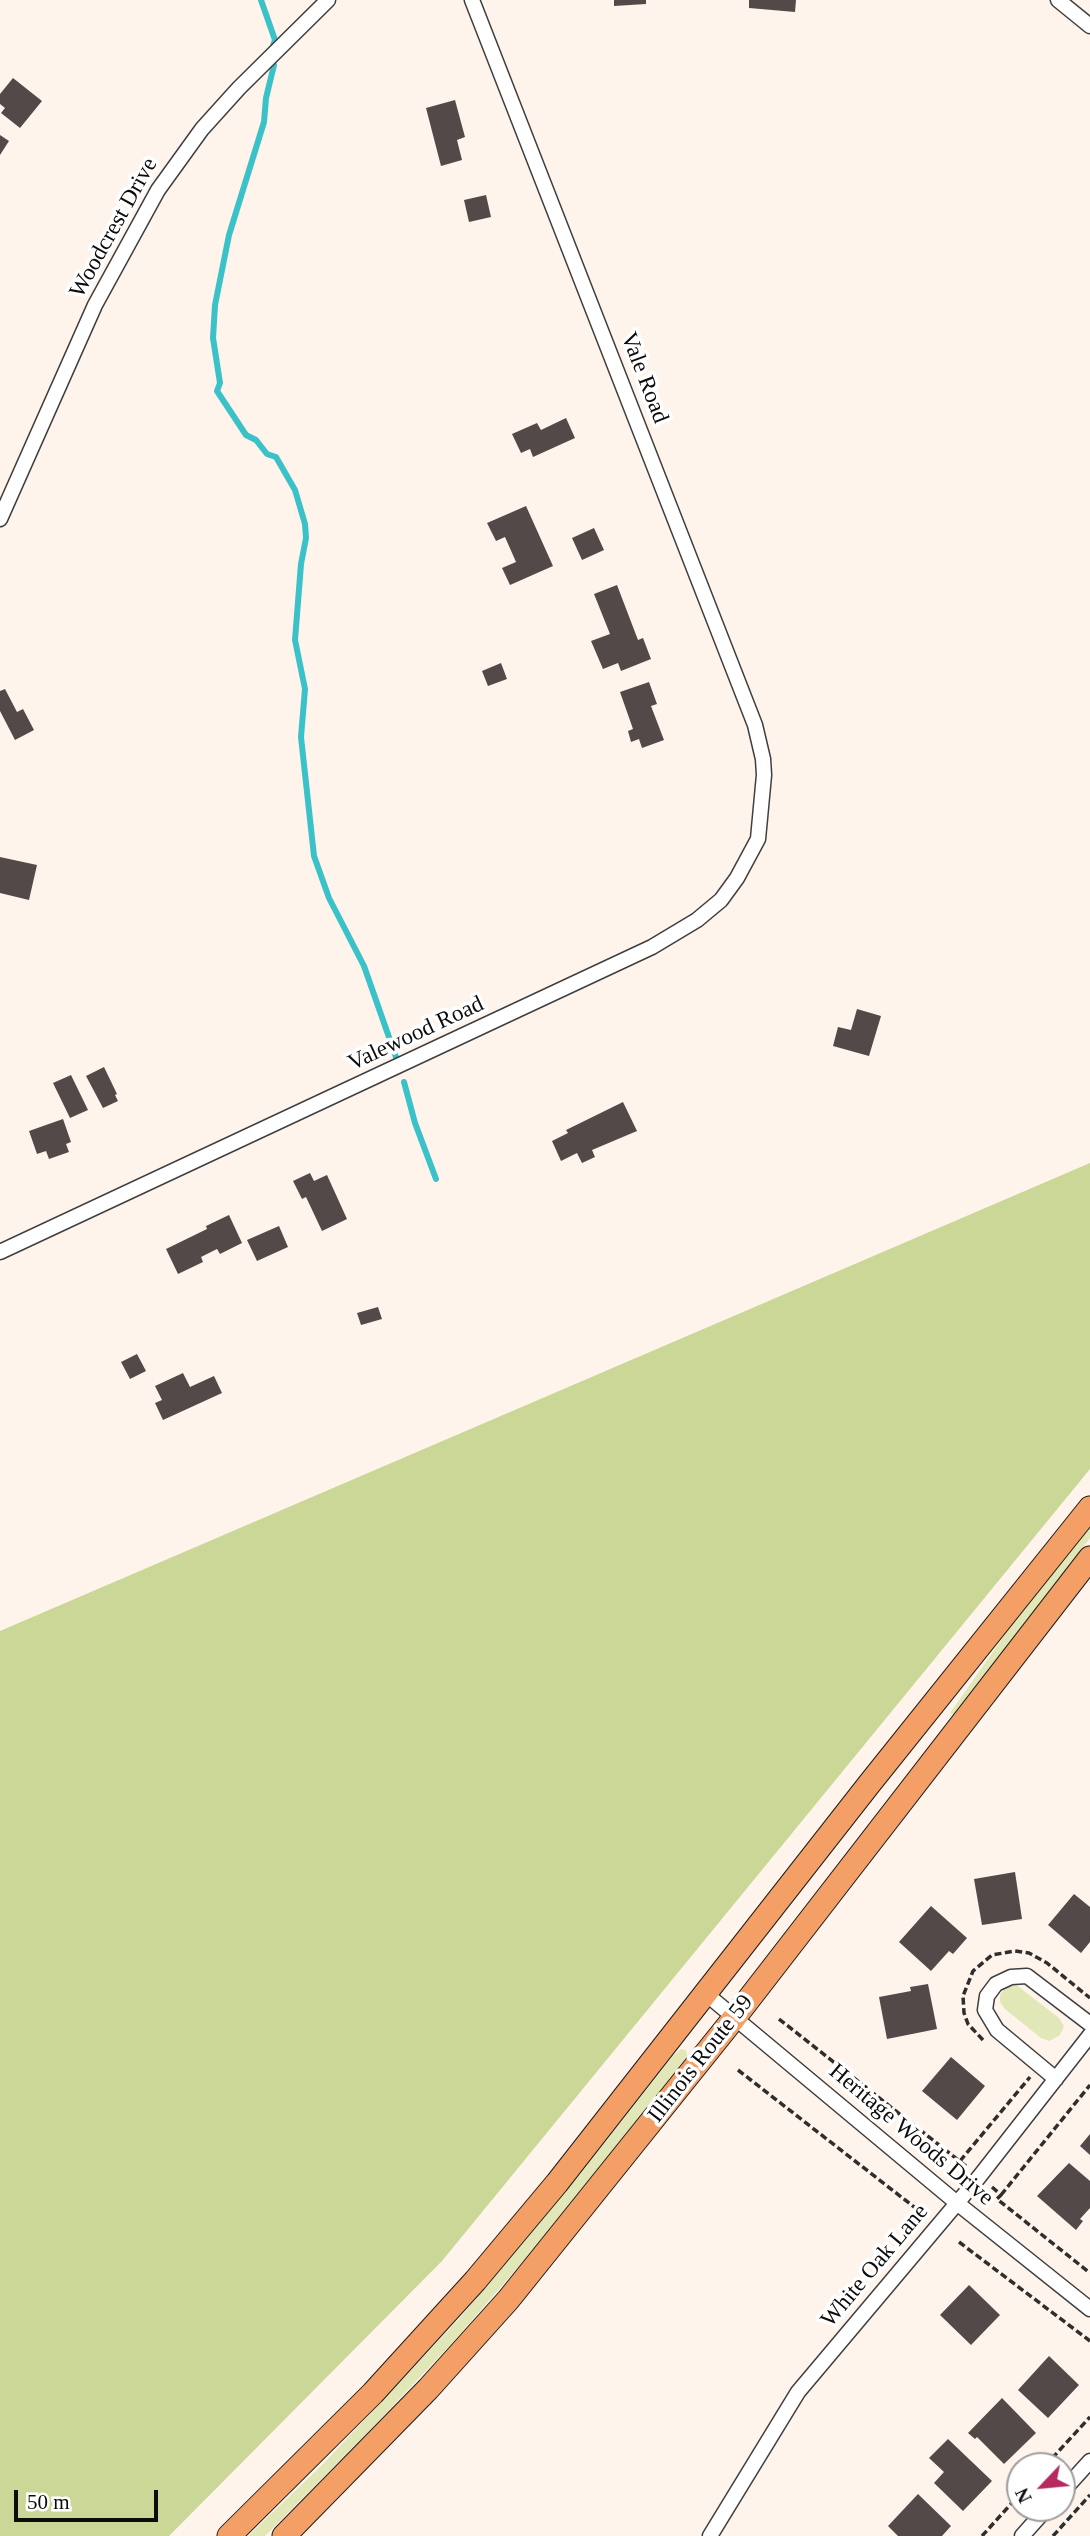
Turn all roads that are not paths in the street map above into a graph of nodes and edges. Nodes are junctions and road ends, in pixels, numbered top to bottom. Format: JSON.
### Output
{"nodes":[{"id":1,"x":328,"y":0,"type":"edge"},
{"id":2,"x":472,"y":0,"type":"edge"},
{"id":3,"x":1058,"y":0,"type":"edge"},
{"id":4,"x":1090,"y":26,"type":"edge"},
{"id":5,"x":0,"y":519,"type":"edge"},
{"id":6,"x":764,"y":775,"type":"joint"},
{"id":7,"x":0,"y":1252,"type":"edge"},
{"id":8,"x":1090,"y":1508,"type":"edge"},
{"id":9,"x":1090,"y":1558,"type":"edge"},
{"id":10,"x":705,"y":1993,"type":"junction"},
{"id":11,"x":735,"y":2017,"type":"junction"},
{"id":12,"x":1090,"y":2024,"type":"edge"},
{"id":13,"x":1090,"y":2035,"type":"edge"},
{"id":14,"x":1056,"y":2079,"type":"junction"},
{"id":15,"x":957,"y":2203,"type":"junction"},
{"id":16,"x":1090,"y":2309,"type":"edge"},
{"id":17,"x":1090,"y":2461,"type":"edge"},
{"id":18,"x":1076,"y":2476,"type":"edge"},
{"id":19,"x":1034,"y":2522,"type":"edge"},
{"id":20,"x":229,"y":2536,"type":"edge"},
{"id":21,"x":284,"y":2536,"type":"edge"},
{"id":22,"x":710,"y":2536,"type":"edge"},
{"id":23,"x":1022,"y":2536,"type":"edge"}],
"edges":[{"from":1,"to":5,"type":"street","name":"Woodcrest Drive"},
{"from":2,"to":6,"type":"street","name":"Vale Road"},
{"from":3,"to":4,"type":"street"},
{"from":6,"to":7,"type":"street","name":"Valewood Road"},
{"from":8,"to":10,"type":"main road","name":"Illinois Route 59"},
{"from":9,"to":11,"type":"main road","name":"Illinois Route 59"},
{"from":10,"to":11,"type":"street","name":"Heritage Woods Drive"},
{"from":10,"to":20,"type":"main road","name":"Illinois Route 59"},
{"from":11,"to":15,"type":"street","name":"Heritage Woods Drive"},
{"from":11,"to":21,"type":"main road","name":"Illinois Route 59"},
{"from":12,"to":14,"type":"street"},
{"from":13,"to":14,"type":"street","name":"White Oak Lane"},
{"from":14,"to":15,"type":"street","name":"White Oak Lane"},
{"from":15,"to":16,"type":"street","name":"Heritage Woods Drive"},
{"from":15,"to":22,"type":"street","name":"White Oak Lane"},
{"from":17,"to":18,"type":"street"},
{"from":19,"to":23,"type":"street"}]}
